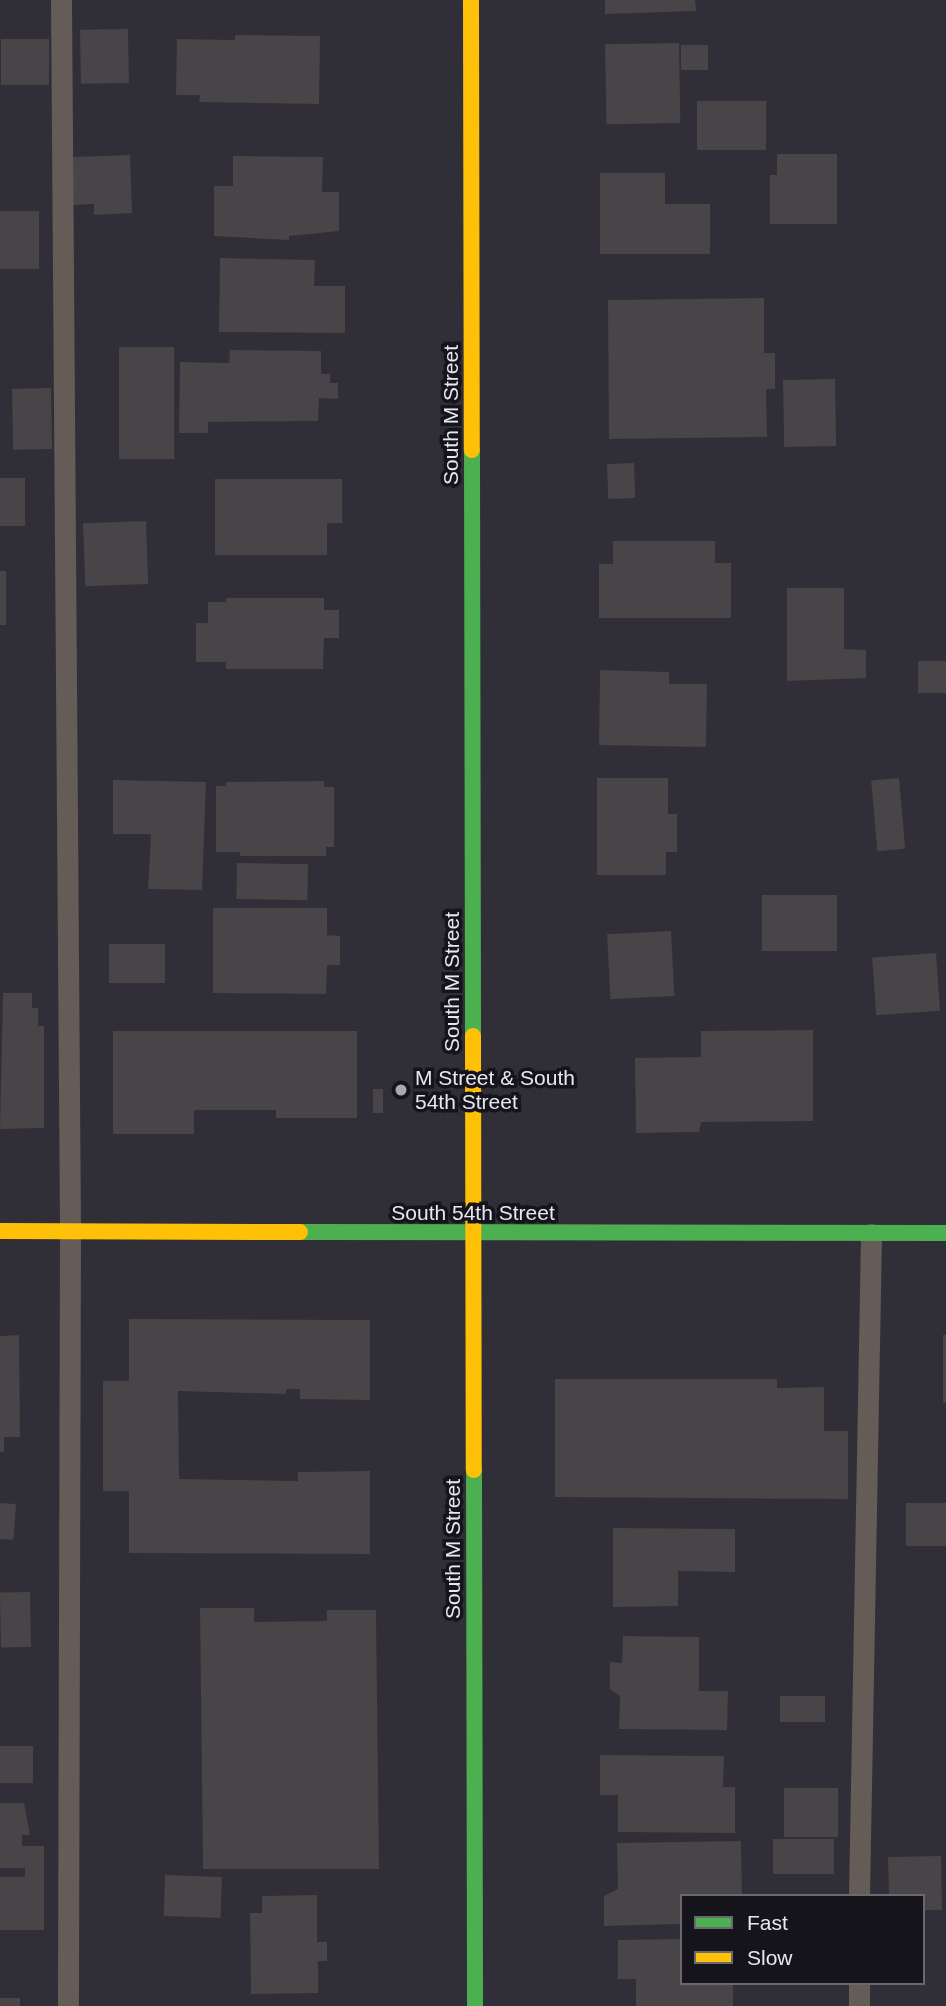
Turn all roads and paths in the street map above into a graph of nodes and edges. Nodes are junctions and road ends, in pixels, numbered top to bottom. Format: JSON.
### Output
{"nodes":[{"id":1,"x":61,"y":0,"type":"edge"},
{"id":2,"x":471,"y":0,"type":"edge"},
{"id":3,"x":0,"y":1231,"type":"edge"},
{"id":4,"x":70,"y":1232,"type":"junction"},
{"id":5,"x":946,"y":1233,"type":"edge"},
{"id":6,"x":473,"y":1234,"type":"junction"},
{"id":7,"x":870,"y":1234,"type":"junction"},
{"id":8,"x":859,"y":1894,"type":"edge"},
{"id":9,"x":859,"y":1985,"type":"edge"},
{"id":10,"x":68,"y":2006,"type":"edge"},
{"id":11,"x":475,"y":2006,"type":"edge"},
{"id":12,"x":859,"y":2006,"type":"edge"}],
"edges":[{"from":1,"to":4,"type":"lane"},
{"from":2,"to":6,"type":"street","name":"South M Street"},
{"from":3,"to":4,"type":"street","name":"South 54th Street"},
{"from":4,"to":6,"type":"street","name":"South 54th Street"},
{"from":4,"to":10,"type":"lane"},
{"from":5,"to":7,"type":"street","name":"South 54th Street"},
{"from":6,"to":7,"type":"street","name":"South 54th Street"},
{"from":6,"to":11,"type":"street","name":"South M Street"},
{"from":7,"to":8,"type":"lane"},
{"from":9,"to":12,"type":"lane"}]}
